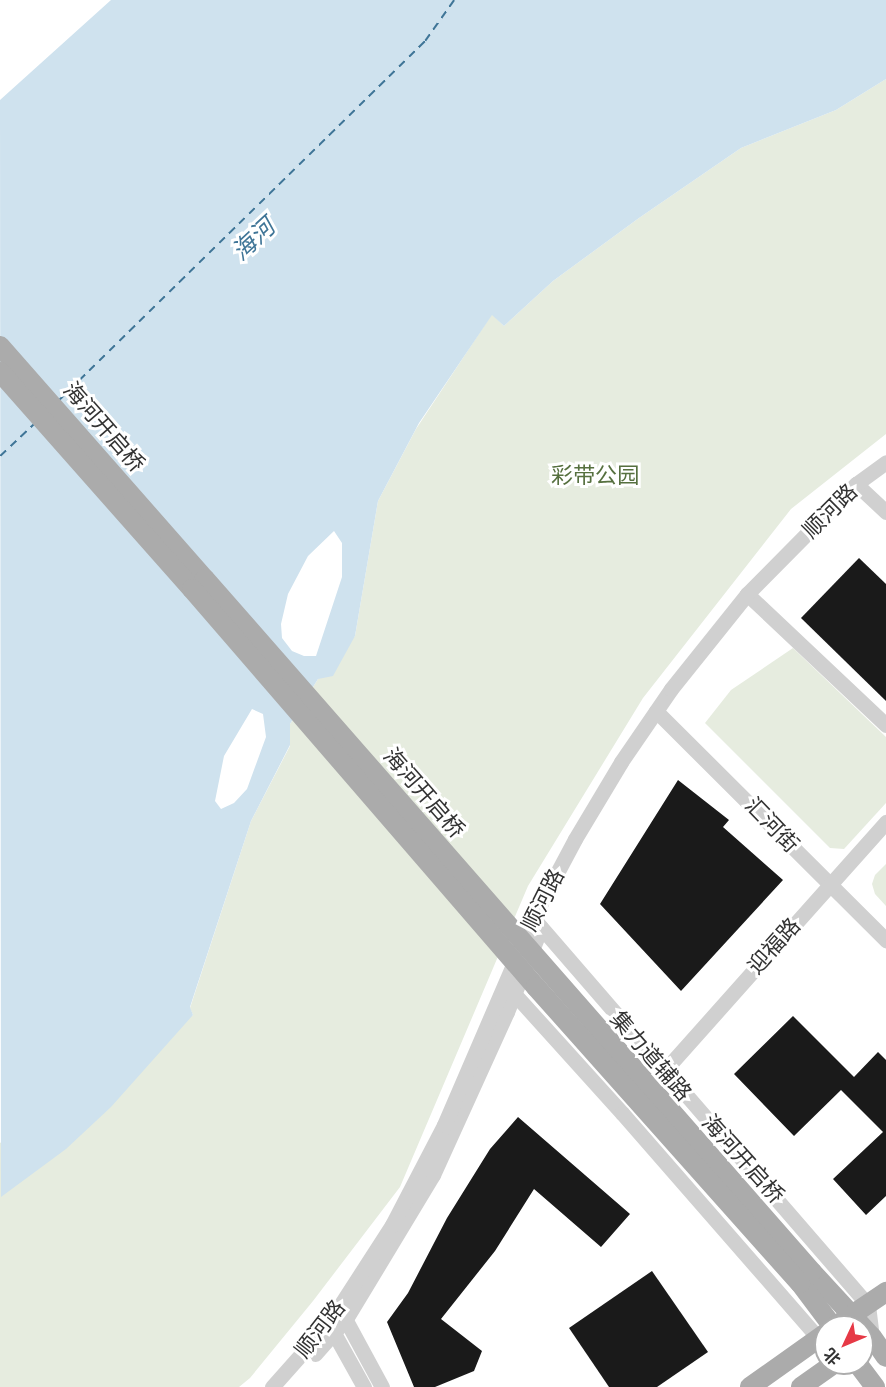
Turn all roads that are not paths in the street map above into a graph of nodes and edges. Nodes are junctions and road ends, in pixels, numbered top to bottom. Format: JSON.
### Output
{"nodes":[{"id":1,"x":0,"y":346,"type":"edge"},
{"id":2,"x":0,"y":372,"type":"edge"},
{"id":3,"x":886,"y":462,"type":"edge"},
{"id":4,"x":856,"y":484,"type":"junction"},
{"id":5,"x":886,"y":512,"type":"edge"},
{"id":6,"x":747,"y":594,"type":"junction"},
{"id":7,"x":656,"y":711,"type":"junction"},
{"id":8,"x":886,"y":725,"type":"edge"},
{"id":9,"x":886,"y":822,"type":"edge"},
{"id":10,"x":829,"y":884,"type":"junction"},
{"id":11,"x":537,"y":923,"type":"junction"},
{"id":12,"x":886,"y":940,"type":"edge"},
{"id":13,"x":510,"y":989,"type":"junction"},
{"id":14,"x":664,"y":1071,"type":"junction"},
{"id":15,"x":806,"y":1278,"type":"junction"},
{"id":16,"x":886,"y":1292,"type":"edge"},
{"id":17,"x":860,"y":1310,"type":"junction"},
{"id":18,"x":343,"y":1313,"type":"junction"},
{"id":19,"x":820,"y":1315,"type":"edge"},
{"id":20,"x":853,"y":1315,"type":"edge"},
{"id":21,"x":862,"y":1315,"type":"edge"},
{"id":22,"x":814,"y":1319,"type":"edge"},
{"id":23,"x":331,"y":1328,"type":"junction"},
{"id":24,"x":874,"y":1338,"type":"edge"},
{"id":25,"x":814,"y":1342,"type":"edge"},
{"id":26,"x":886,"y":1357,"type":"edge"},
{"id":27,"x":818,"y":1375,"type":"edge"},
{"id":28,"x":272,"y":1387,"type":"edge"},
{"id":29,"x":285,"y":1387,"type":"edge"},
{"id":30,"x":364,"y":1387,"type":"edge"},
{"id":31,"x":382,"y":1387,"type":"edge"},
{"id":32,"x":750,"y":1387,"type":"edge"},
{"id":33,"x":801,"y":1387,"type":"edge"}],
"edges":[{"from":1,"to":15,"type":"main road","name":"海河开启桥","bridge":true},
{"from":2,"to":15,"type":"main road","name":"海河开启桥","bridge":true},
{"from":3,"to":4,"type":"street","name":"顺河路"},
{"from":4,"to":5,"type":"street"},
{"from":4,"to":6,"type":"street","name":"顺河路"},
{"from":6,"to":7,"type":"street","name":"顺河路"},
{"from":6,"to":8,"type":"street"},
{"from":7,"to":10,"type":"street","name":"汇河街"},
{"from":7,"to":11,"type":"street","name":"顺河路"},
{"from":9,"to":10,"type":"street","name":"迎福路"},
{"from":10,"to":12,"type":"street","name":"汇河街"},
{"from":10,"to":14,"type":"street","name":"迎福路"},
{"from":11,"to":13,"type":"street","name":"顺河路"},
{"from":11,"to":14,"type":"street","name":"集力道辅路"},
{"from":13,"to":18,"type":"street","name":"顺河路"},
{"from":13,"to":22,"type":"street"},
{"from":14,"to":17,"type":"street","name":"集力道辅路"},
{"from":15,"to":17,"type":"main road"},
{"from":15,"to":19,"type":"main road"},
{"from":16,"to":17,"type":"main road"},
{"from":17,"to":20,"type":"main road"},
{"from":17,"to":21,"type":"main road"},
{"from":18,"to":23,"type":"street","name":"顺河路"},
{"from":18,"to":31,"type":"street"},
{"from":23,"to":28,"type":"street","name":"顺河路"},
{"from":23,"to":29,"type":"street","name":"顺河路"},
{"from":23,"to":30,"type":"street"},
{"from":24,"to":26,"type":"main road"},
{"from":25,"to":32,"type":"main road"},
{"from":27,"to":33,"type":"main road"}]}
